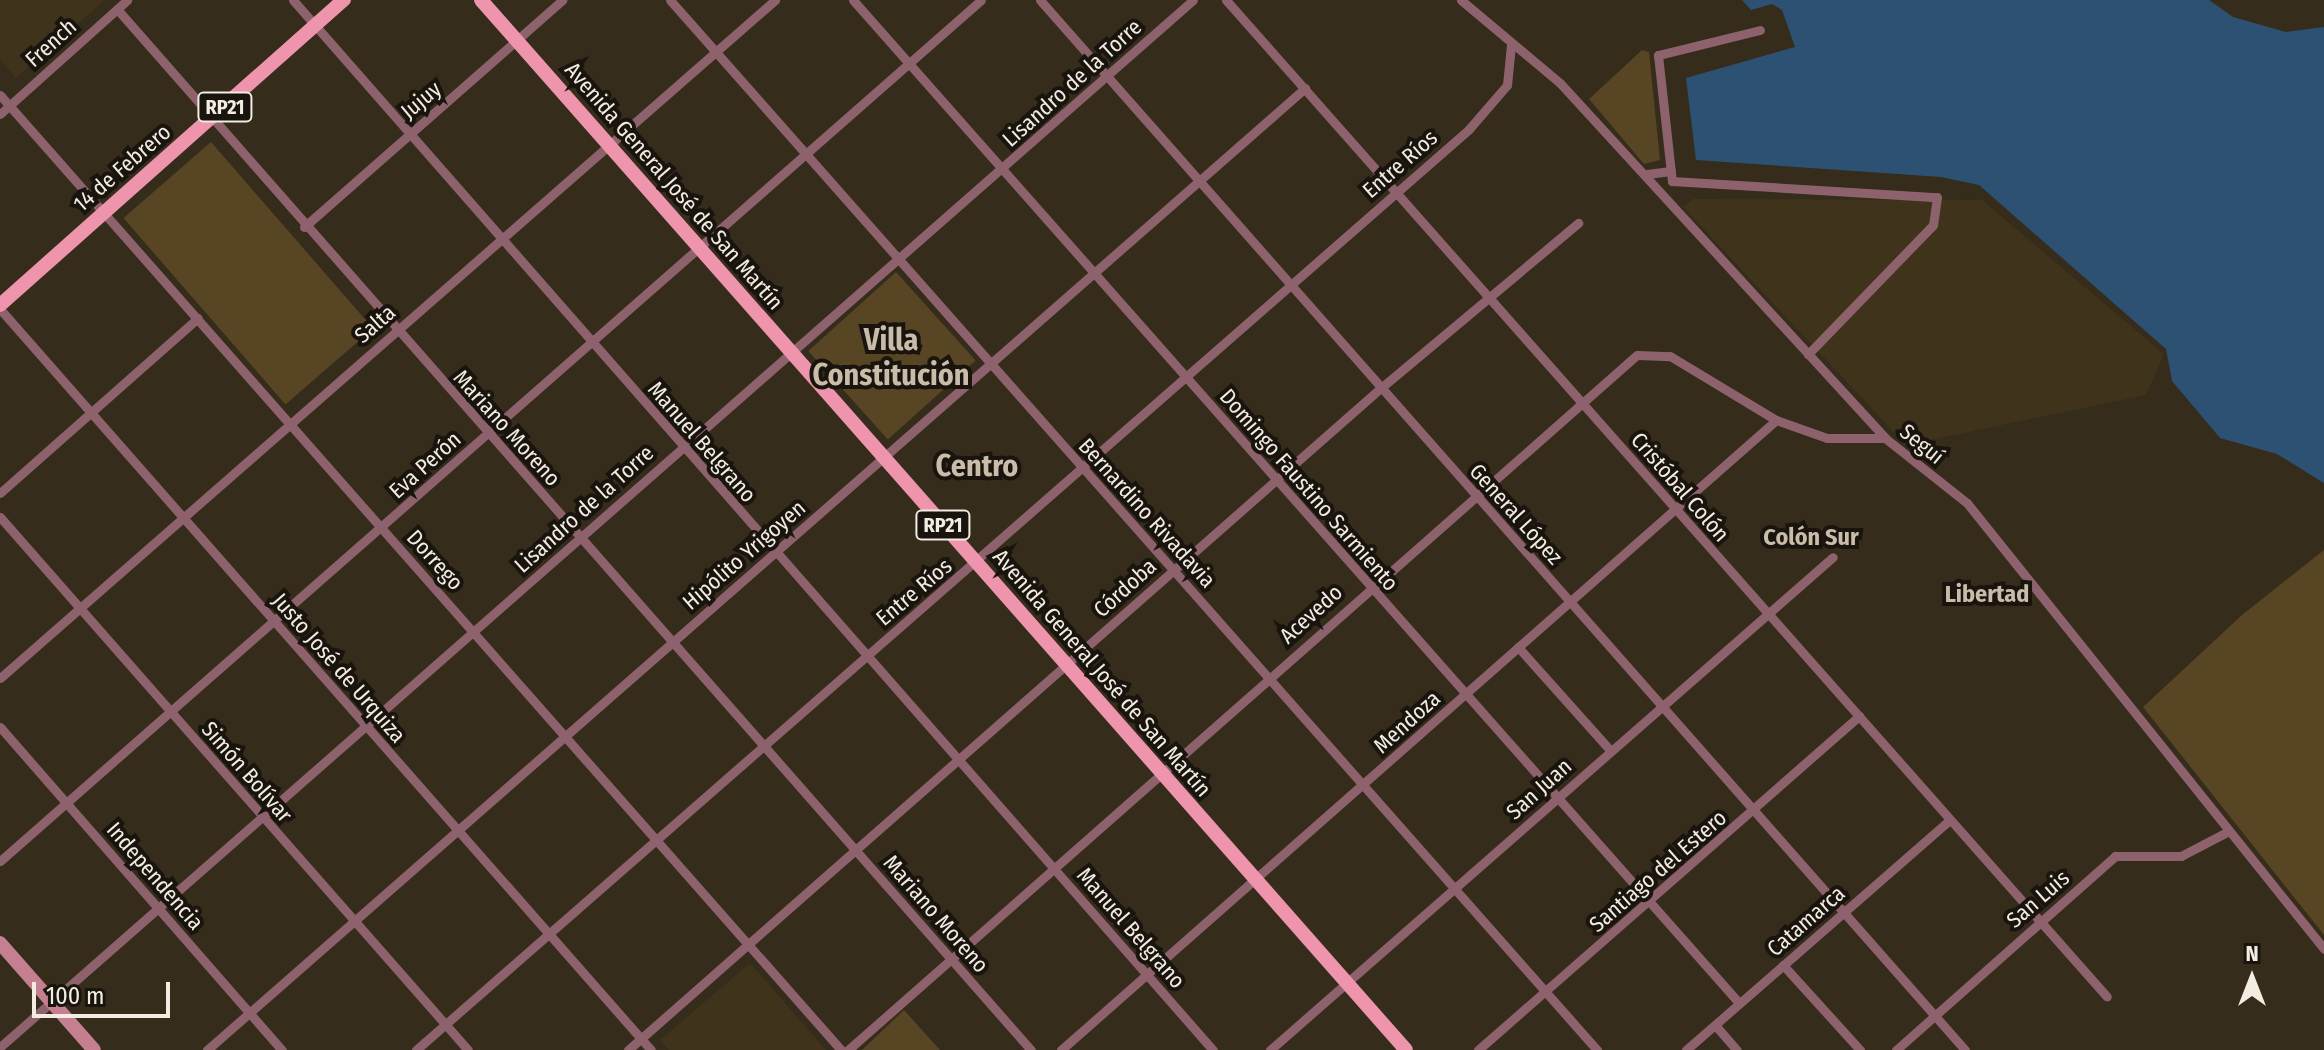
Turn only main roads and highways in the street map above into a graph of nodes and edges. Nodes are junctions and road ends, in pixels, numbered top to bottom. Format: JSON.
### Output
{"nodes":[{"id":1,"x":344,"y":0,"type":"edge"},
{"id":2,"x":481,"y":0,"type":"edge"},
{"id":3,"x":0,"y":307,"type":"edge"},
{"id":4,"x":0,"y":943,"type":"edge"},
{"id":5,"x":94,"y":1050,"type":"edge"},
{"id":6,"x":1406,"y":1050,"type":"edge"}],
"edges":[{"from":1,"to":3,"type":"main road","name":"14 de Febrero","number":"RP21"},
{"from":2,"to":6,"type":"main road","name":"Avenida General José de San Martín","number":"RP21"},
{"from":4,"to":5,"type":"main road"}]}
